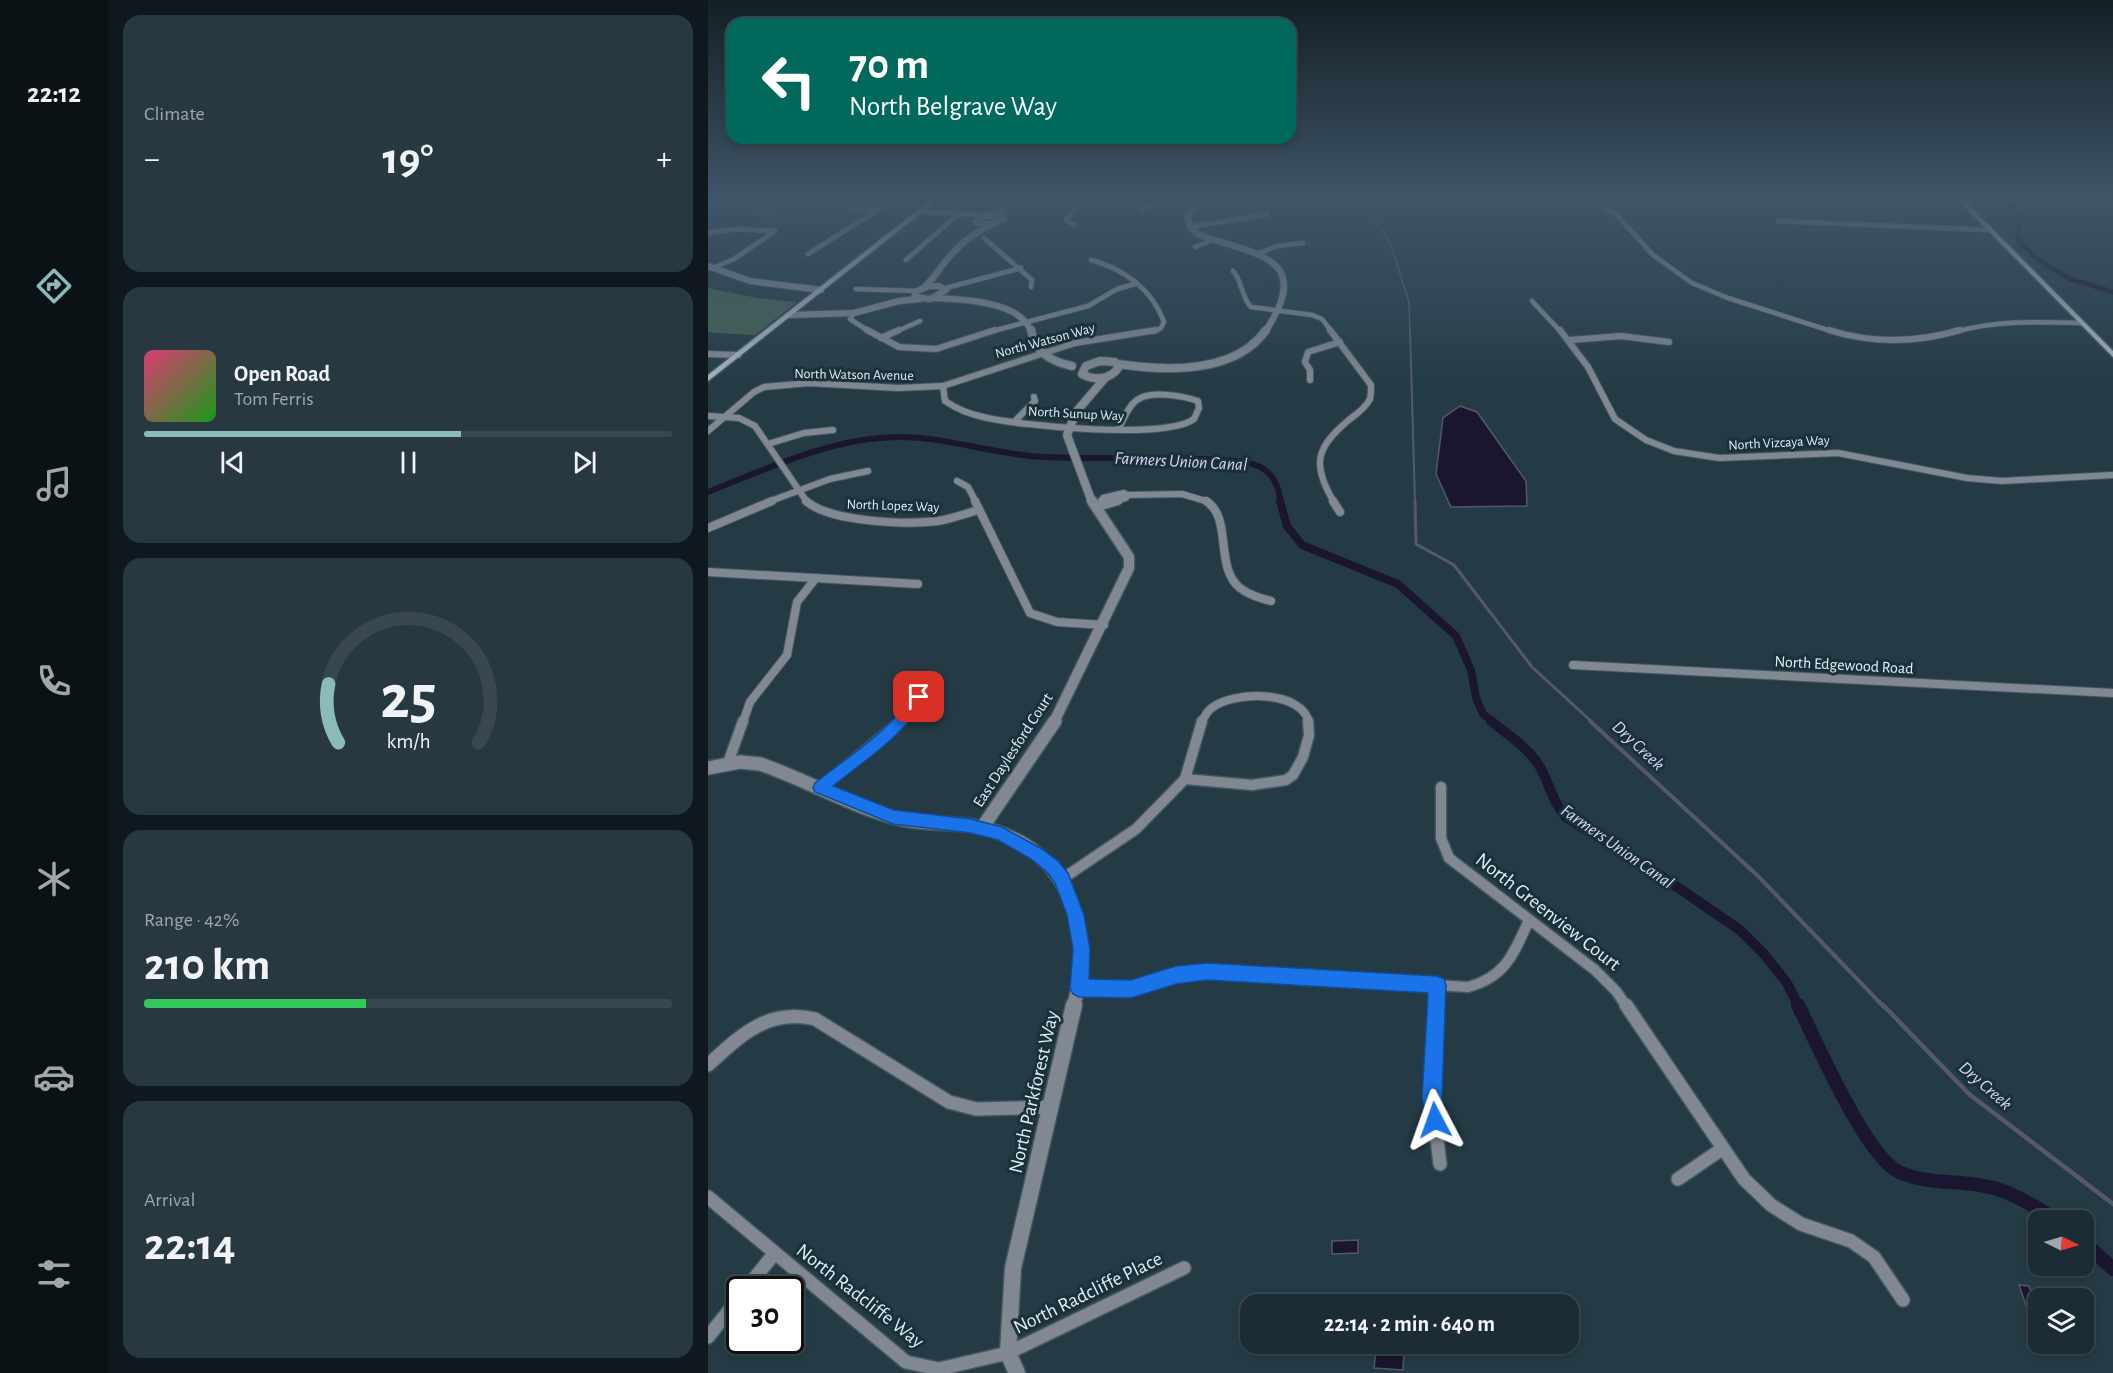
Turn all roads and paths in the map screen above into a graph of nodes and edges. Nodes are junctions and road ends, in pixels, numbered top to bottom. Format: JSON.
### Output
{"nodes":[{"id":1,"x":855,"y":263,"type":"edge"},
{"id":2,"x":946,"y":263,"type":"edge"},
{"id":3,"x":1015,"y":263,"type":"edge"},
{"id":4,"x":1100,"y":263,"type":"edge"},
{"id":5,"x":1273,"y":263,"type":"edge"},
{"id":6,"x":1664,"y":263,"type":"edge"},
{"id":7,"x":2023,"y":263,"type":"edge"},
{"id":8,"x":710,"y":267,"type":"edge"},
{"id":9,"x":1021,"y":268,"type":"junction"},
{"id":10,"x":1233,"y":271,"type":"dead end"},
{"id":11,"x":933,"y":278,"type":"junction"},
{"id":12,"x":1135,"y":284,"type":"junction"},
{"id":13,"x":1031,"y":287,"type":"dead end"},
{"id":14,"x":856,"y":289,"type":"dead end"},
{"id":15,"x":821,"y":290,"type":"junction"},
{"id":16,"x":918,"y":290,"type":"junction"},
{"id":17,"x":945,"y":291,"type":"junction"},
{"id":18,"x":920,"y":299,"type":"junction"},
{"id":19,"x":898,"y":301,"type":"junction"},
{"id":20,"x":1532,"y":301,"type":"dead end"},
{"id":21,"x":797,"y":308,"type":"junction"},
{"id":22,"x":1277,"y":311,"type":"junction"},
{"id":23,"x":854,"y":313,"type":"junction"},
{"id":24,"x":826,"y":314,"type":"junction"},
{"id":25,"x":789,"y":315,"type":"junction"},
{"id":26,"x":920,"y":321,"type":"dead end"},
{"id":27,"x":1026,"y":321,"type":"junction"},
{"id":28,"x":2082,"y":323,"type":"junction"},
{"id":29,"x":881,"y":338,"type":"junction"},
{"id":30,"x":1569,"y":340,"type":"junction"},
{"id":31,"x":1340,"y":342,"type":"junction"},
{"id":32,"x":1669,"y":342,"type":"dead end"},
{"id":33,"x":1042,"y":353,"type":"junction"},
{"id":34,"x":708,"y":354,"type":"edge"},
{"id":35,"x":2113,"y":355,"type":"edge"},
{"id":36,"x":738,"y":356,"type":"junction"},
{"id":37,"x":1090,"y":364,"type":"junction"},
{"id":38,"x":1118,"y":364,"type":"junction"},
{"id":39,"x":1072,"y":366,"type":"junction"},
{"id":40,"x":1131,"y":367,"type":"junction"},
{"id":41,"x":1082,"y":371,"type":"junction"},
{"id":42,"x":1115,"y":373,"type":"junction"},
{"id":43,"x":1089,"y":378,"type":"junction"},
{"id":44,"x":1105,"y":378,"type":"junction"},
{"id":45,"x":708,"y":379,"type":"edge"},
{"id":46,"x":1310,"y":380,"type":"dead end"},
{"id":47,"x":1096,"y":385,"type":"junction"},
{"id":48,"x":943,"y":386,"type":"junction"},
{"id":49,"x":1034,"y":397,"type":"dead end"},
{"id":50,"x":708,"y":416,"type":"edge"},
{"id":51,"x":723,"y":418,"type":"junction"},
{"id":52,"x":1014,"y":422,"type":"junction"},
{"id":53,"x":1067,"y":427,"type":"junction"},
{"id":54,"x":1119,"y":428,"type":"junction"},
{"id":55,"x":833,"y":430,"type":"dead end"},
{"id":56,"x":708,"y":431,"type":"edge"},
{"id":57,"x":768,"y":444,"type":"junction"},
{"id":58,"x":868,"y":471,"type":"dead end"},
{"id":59,"x":2113,"y":475,"type":"edge"},
{"id":60,"x":957,"y":481,"type":"dead end"},
{"id":61,"x":799,"y":491,"type":"junction"},
{"id":62,"x":1098,"y":503,"type":"junction"},
{"id":63,"x":978,"y":510,"type":"junction"},
{"id":64,"x":1340,"y":512,"type":"dead end"},
{"id":65,"x":708,"y":528,"type":"edge"},
{"id":66,"x":708,"y":572,"type":"edge"},
{"id":67,"x":816,"y":578,"type":"junction"},
{"id":68,"x":918,"y":584,"type":"dead end"},
{"id":69,"x":1271,"y":601,"type":"dead end"},
{"id":70,"x":1104,"y":625,"type":"junction"},
{"id":71,"x":1573,"y":665,"type":"dead end"},
{"id":72,"x":921,"y":689,"type":"dead end"},
{"id":73,"x":2113,"y":693,"type":"edge"},
{"id":74,"x":728,"y":763,"type":"junction"},
{"id":75,"x":708,"y":768,"type":"edge"},
{"id":76,"x":1185,"y":779,"type":"junction"},
{"id":77,"x":1441,"y":787,"type":"dead end"},
{"id":78,"x":820,"y":788,"type":"junction"},
{"id":79,"x":982,"y":828,"type":"junction"},
{"id":80,"x":1062,"y":879,"type":"junction"},
{"id":81,"x":1529,"y":920,"type":"junction"},
{"id":82,"x":1437,"y":985,"type":"junction"},
{"id":83,"x":1079,"y":988,"type":"junction"},
{"id":84,"x":708,"y":1065,"type":"edge"},
{"id":85,"x":1051,"y":1107,"type":"junction"},
{"id":86,"x":1722,"y":1149,"type":"junction"},
{"id":87,"x":1440,"y":1164,"type":"dead end"},
{"id":88,"x":1678,"y":1179,"type":"dead end"},
{"id":89,"x":708,"y":1197,"type":"edge"},
{"id":90,"x":774,"y":1254,"type":"junction"},
{"id":91,"x":1184,"y":1268,"type":"dead end"},
{"id":92,"x":756,"y":1276,"type":"edge"},
{"id":93,"x":1903,"y":1300,"type":"dead end"},
{"id":94,"x":726,"y":1314,"type":"edge"},
{"id":95,"x":708,"y":1337,"type":"edge"},
{"id":96,"x":1008,"y":1353,"type":"junction"},
{"id":97,"x":1017,"y":1373,"type":"edge"}],
"edges":[{"from":1,"to":15,"type":"main road"},
{"from":2,"to":11,"type":"street"},
{"from":3,"to":9,"type":"street"},
{"from":4,"to":12,"type":"street"},
{"from":5,"to":22,"type":"street"},
{"from":6,"to":28,"type":"street"},
{"from":7,"to":28,"type":"main road"},
{"from":8,"to":15,"type":"street"},
{"from":9,"to":13,"type":"street"},
{"from":9,"to":17,"type":"street"},
{"from":10,"to":22,"type":"street"},
{"from":11,"to":16,"type":"street"},
{"from":11,"to":17,"type":"street"},
{"from":12,"to":27,"type":"street"},
{"from":12,"to":33,"type":"street","name":"North Watson Way"},
{"from":14,"to":16,"type":"street"},
{"from":15,"to":21,"type":"main road"},
{"from":16,"to":17,"type":"street"},
{"from":16,"to":18,"type":"street"},
{"from":16,"to":19,"type":"street"},
{"from":17,"to":18,"type":"street"},
{"from":17,"to":27,"type":"street"},
{"from":18,"to":19,"type":"street"},
{"from":19,"to":23,"type":"street"},
{"from":20,"to":30,"type":"street","name":"North Vizcaya Way"},
{"from":21,"to":24,"type":"street"},
{"from":21,"to":25,"type":"main road"},
{"from":22,"to":31,"type":"street"},
{"from":22,"to":40,"type":"street"},
{"from":23,"to":24,"type":"street"},
{"from":23,"to":29,"type":"street"},
{"from":24,"to":25,"type":"street"},
{"from":25,"to":36,"type":"main road"},
{"from":26,"to":29,"type":"street"},
{"from":27,"to":29,"type":"street"},
{"from":27,"to":33,"type":"street"},
{"from":28,"to":35,"type":"main road"},
{"from":30,"to":32,"type":"street"},
{"from":30,"to":59,"type":"street","name":"North Vizcaya Way"},
{"from":31,"to":46,"type":"street"},
{"from":31,"to":64,"type":"street"},
{"from":33,"to":39,"type":"street"},
{"from":33,"to":48,"type":"street","name":"North Watson Way"},
{"from":34,"to":36,"type":"street"},
{"from":36,"to":45,"type":"main road"},
{"from":37,"to":38,"type":"street"},
{"from":37,"to":39,"type":"street"},
{"from":37,"to":41,"type":"street"},
{"from":38,"to":40,"type":"street"},
{"from":38,"to":42,"type":"street"},
{"from":39,"to":41,"type":"street"},
{"from":40,"to":42,"type":"street"},
{"from":41,"to":43,"type":"street"},
{"from":42,"to":44,"type":"street"},
{"from":43,"to":44,"type":"street"},
{"from":43,"to":47,"type":"street"},
{"from":44,"to":47,"type":"street"},
{"from":47,"to":53,"type":"street"},
{"from":48,"to":51,"type":"street","name":"North Watson Avenue"},
{"from":48,"to":52,"type":"street","name":"North Sunup Way"},
{"from":49,"to":52,"type":"street"},
{"from":50,"to":51,"type":"street","name":"North Lopez Way"},
{"from":51,"to":56,"type":"street"},
{"from":51,"to":57,"type":"street","name":"North Lopez Way"},
{"from":52,"to":53,"type":"street","name":"North Sunup Way"},
{"from":53,"to":54,"type":"street","name":"North Sunup Way"},
{"from":53,"to":62,"type":"street"},
{"from":54,"to":54,"type":"street","name":"North Sunup Way"},
{"from":55,"to":57,"type":"street"},
{"from":57,"to":61,"type":"street","name":"North Lopez Way"},
{"from":58,"to":61,"type":"street"},
{"from":60,"to":63,"type":"street"},
{"from":61,"to":63,"type":"street","name":"North Lopez Way"},
{"from":61,"to":65,"type":"street"},
{"from":62,"to":69,"type":"street"},
{"from":62,"to":70,"type":"street","name":"East Daylesford Court"},
{"from":63,"to":70,"type":"street"},
{"from":66,"to":67,"type":"street"},
{"from":67,"to":68,"type":"street"},
{"from":67,"to":74,"type":"street"},
{"from":70,"to":79,"type":"street","name":"East Daylesford Court"},
{"from":71,"to":73,"type":"street","name":"North Edgewood Road"},
{"from":72,"to":78,"type":"street"},
{"from":74,"to":75,"type":"street","name":"North Parkforest Way"},
{"from":74,"to":78,"type":"street","name":"North Parkforest Way"},
{"from":76,"to":76,"type":"street"},
{"from":76,"to":80,"type":"street"},
{"from":77,"to":81,"type":"street","name":"North Greenview Court"},
{"from":78,"to":79,"type":"street","name":"North Parkforest Way"},
{"from":79,"to":80,"type":"street","name":"North Parkforest Way"},
{"from":80,"to":83,"type":"street","name":"North Parkforest Way"},
{"from":81,"to":82,"type":"street"},
{"from":81,"to":86,"type":"street","name":"North Greenview Court"},
{"from":82,"to":83,"type":"street"},
{"from":82,"to":87,"type":"street"},
{"from":83,"to":85,"type":"street","name":"North Parkforest Way"},
{"from":84,"to":85,"type":"street"},
{"from":85,"to":96,"type":"street","name":"North Parkforest Way"},
{"from":86,"to":88,"type":"street"},
{"from":86,"to":93,"type":"street","name":"North Greenview Court"},
{"from":89,"to":90,"type":"street","name":"North Radcliffe Way"},
{"from":90,"to":92,"type":"street"},
{"from":90,"to":96,"type":"street","name":"North Radcliffe Way"},
{"from":91,"to":96,"type":"street","name":"North Radcliffe Place"},
{"from":94,"to":95,"type":"street"},
{"from":96,"to":97,"type":"street","name":"North Parkforest Way"}]}
